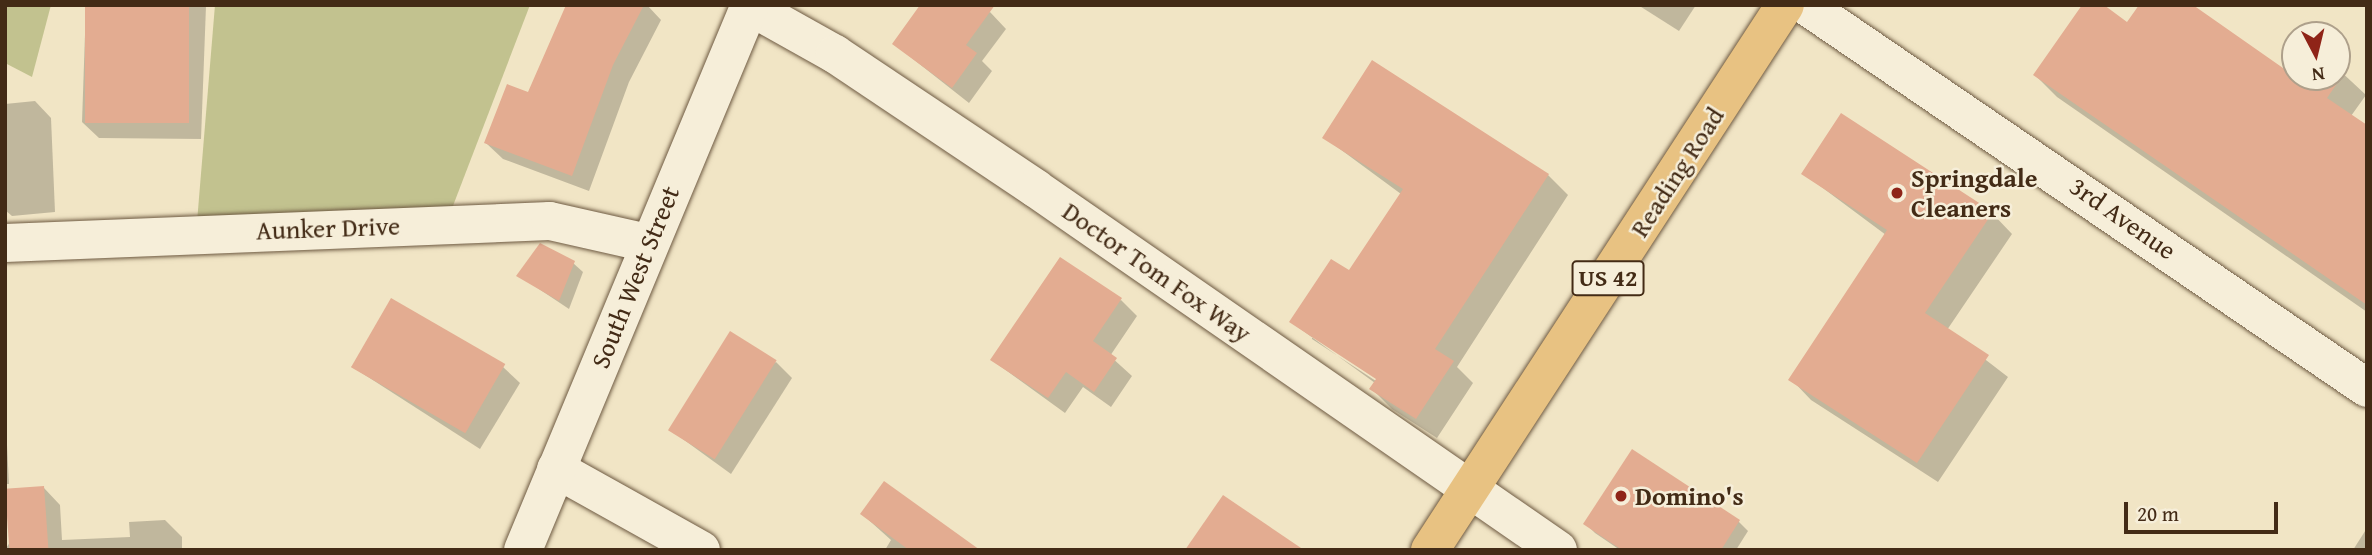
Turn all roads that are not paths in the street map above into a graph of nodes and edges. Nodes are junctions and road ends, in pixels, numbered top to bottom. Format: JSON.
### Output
{"nodes":[{"id":1,"x":1785,"y":5,"type":"edge"},
{"id":2,"x":1805,"y":5,"type":"edge"},
{"id":3,"x":750,"y":6,"type":"edge"},
{"id":4,"x":5,"y":243,"type":"edge"},
{"id":5,"x":648,"y":243,"type":"junction"},
{"id":6,"x":2367,"y":388,"type":"edge"},
{"id":7,"x":556,"y":469,"type":"junction"},
{"id":8,"x":1471,"y":488,"type":"junction"},
{"id":9,"x":523,"y":550,"type":"edge"},
{"id":10,"x":701,"y":550,"type":"edge"},
{"id":11,"x":1430,"y":550,"type":"edge"},
{"id":12,"x":1558,"y":550,"type":"edge"}],
"edges":[{"from":1,"to":8,"type":"main road","name":"Reading Road","number":"US 42"},
{"from":2,"to":6,"type":"street","name":"3rd Avenue"},
{"from":3,"to":5,"type":"street","name":"South West Street"},
{"from":3,"to":8,"type":"street","name":"Doctor Tom Fox Way"},
{"from":4,"to":5,"type":"street","name":"Aunker Drive"},
{"from":5,"to":7,"type":"street","name":"South West Street"},
{"from":7,"to":9,"type":"street","name":"South West Street"},
{"from":7,"to":10,"type":"street"},
{"from":8,"to":11,"type":"main road","name":"Reading Road","number":"US 42"},
{"from":8,"to":12,"type":"street","name":"Doctor Tom Fox Way"}]}
